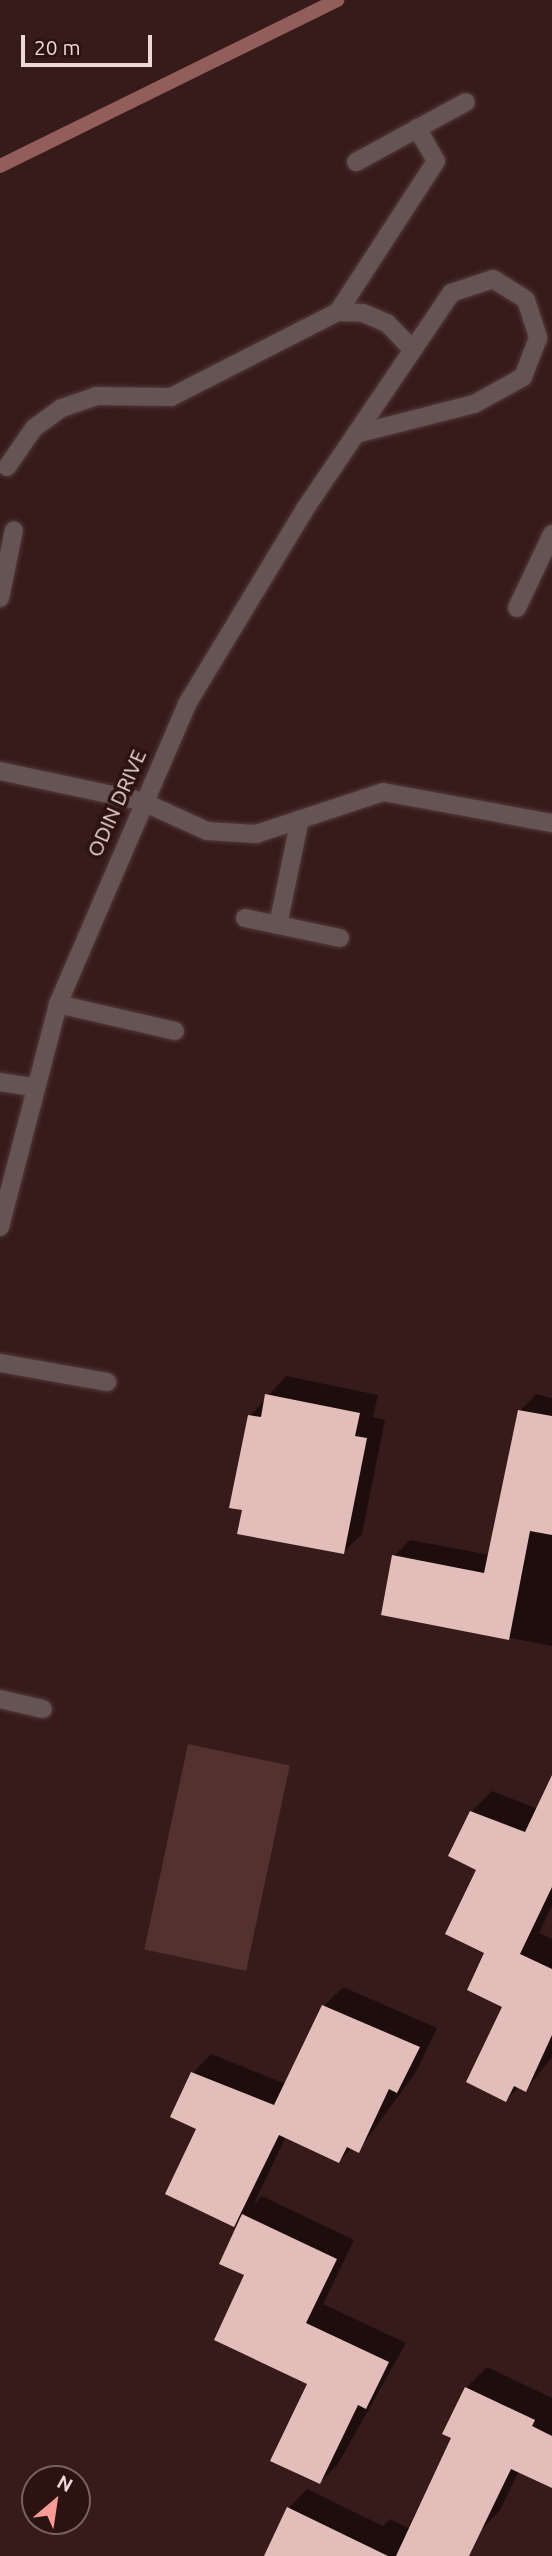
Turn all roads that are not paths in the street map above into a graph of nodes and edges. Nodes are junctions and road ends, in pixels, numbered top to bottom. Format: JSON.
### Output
{"nodes":[{"id":1,"x":466,"y":102,"type":"dead end"},
{"id":2,"x":417,"y":128,"type":"junction"},
{"id":3,"x":356,"y":162,"type":"dead end"},
{"id":4,"x":338,"y":312,"type":"junction"},
{"id":5,"x":545,"y":335,"type":"edge"},
{"id":6,"x":412,"y":349,"type":"junction"},
{"id":7,"x":356,"y":434,"type":"junction"},
{"id":8,"x":7,"y":467,"type":"dead end"},
{"id":9,"x":14,"y":530,"type":"dead end"},
{"id":10,"x":552,"y":534,"type":"edge"},
{"id":11,"x":0,"y":598,"type":"edge"},
{"id":12,"x":517,"y":608,"type":"dead end"},
{"id":13,"x":0,"y":771,"type":"edge"},
{"id":14,"x":141,"y":801,"type":"junction"},
{"id":15,"x":300,"y":819,"type":"junction"},
{"id":16,"x":552,"y":823,"type":"edge"},
{"id":17,"x":245,"y":918,"type":"dead end"},
{"id":18,"x":278,"y":925,"type":"junction"},
{"id":19,"x":340,"y":938,"type":"dead end"},
{"id":20,"x":58,"y":1004,"type":"junction"},
{"id":21,"x":175,"y":1031,"type":"dead end"},
{"id":22,"x":0,"y":1082,"type":"edge"},
{"id":23,"x":33,"y":1087,"type":"junction"},
{"id":24,"x":0,"y":1227,"type":"edge"},
{"id":25,"x":0,"y":1363,"type":"edge"},
{"id":26,"x":107,"y":1382,"type":"dead end"},
{"id":27,"x":0,"y":1699,"type":"edge"},
{"id":28,"x":43,"y":1709,"type":"dead end"}],
"edges":[{"from":1,"to":2,"type":"street"},
{"from":2,"to":3,"type":"street"},
{"from":2,"to":4,"type":"street"},
{"from":4,"to":6,"type":"street"},
{"from":4,"to":8,"type":"street"},
{"from":5,"to":6,"type":"street","name":"ODIN DRIVE"},
{"from":5,"to":7,"type":"street","name":"ODIN DRIVE"},
{"from":6,"to":7,"type":"street","name":"ODIN DRIVE"},
{"from":7,"to":14,"type":"street","name":"ODIN DRIVE"},
{"from":9,"to":11,"type":"street"},
{"from":10,"to":12,"type":"street"},
{"from":13,"to":14,"type":"street"},
{"from":14,"to":15,"type":"street"},
{"from":14,"to":20,"type":"street","name":"ODIN DRIVE"},
{"from":15,"to":16,"type":"street"},
{"from":15,"to":18,"type":"street"},
{"from":17,"to":18,"type":"street"},
{"from":18,"to":19,"type":"street"},
{"from":20,"to":21,"type":"street"},
{"from":20,"to":23,"type":"street","name":"ODIN DRIVE"},
{"from":22,"to":23,"type":"street"},
{"from":23,"to":24,"type":"street","name":"ODIN DRIVE"},
{"from":25,"to":26,"type":"street"},
{"from":27,"to":28,"type":"street"}]}
